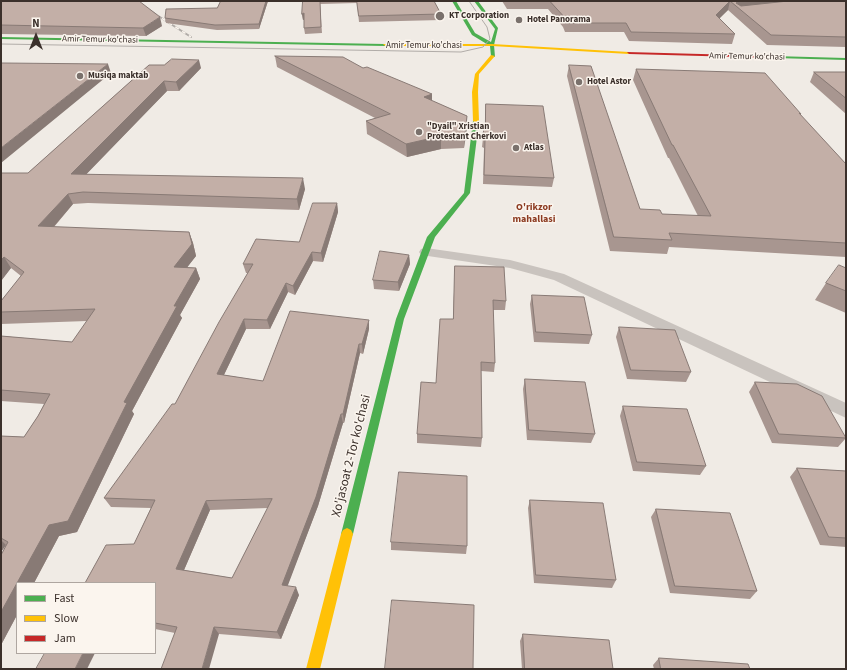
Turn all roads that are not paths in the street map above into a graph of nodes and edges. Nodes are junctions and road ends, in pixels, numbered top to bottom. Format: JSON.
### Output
{"nodes":[{"id":1,"x":454,"y":1,"type":"edge"},
{"id":2,"x":476,"y":1,"type":"edge"},
{"id":3,"x":1,"y":38,"type":"edge"},
{"id":4,"x":492,"y":45,"type":"junction"},
{"id":5,"x":1,"y":47,"type":"edge"},
{"id":6,"x":219,"y":52,"type":"dead end"},
{"id":7,"x":342,"y":54,"type":"dead end"},
{"id":8,"x":403,"y":55,"type":"dead end"},
{"id":9,"x":477,"y":56,"type":"dead end"},
{"id":10,"x":492,"y":56,"type":"junction"},
{"id":11,"x":506,"y":57,"type":"dead end"},
{"id":12,"x":550,"y":58,"type":"dead end"},
{"id":13,"x":846,"y":59,"type":"edge"},
{"id":14,"x":846,"y":65,"type":"edge"},
{"id":15,"x":426,"y":252,"type":"junction"},
{"id":16,"x":846,"y":411,"type":"edge"},
{"id":17,"x":313,"y":669,"type":"edge"}],
"edges":[{"from":1,"to":4,"type":"main road"},
{"from":2,"to":4,"type":"main road"},
{"from":3,"to":4,"type":"main road","name":"Amir Temur ko'chasi"},
{"from":4,"to":10,"type":"main road"},
{"from":4,"to":13,"type":"main road","name":"Amir Temur ko'chasi"},
{"from":5,"to":6,"type":"main road","name":"Amir Temur ko'chasi"},
{"from":7,"to":8,"type":"main road","name":"Amir Temur ko'chasi"},
{"from":9,"to":10,"type":"main road","name":"Amir Temur ko'chasi"},
{"from":10,"to":11,"type":"main road","name":"Amir Temur ko'chasi"},
{"from":10,"to":15,"type":"main road","name":"Xo'jasoat 2-Tor ko'chasi"},
{"from":12,"to":14,"type":"main road","name":"Amir Temur ko'chasi"},
{"from":15,"to":16,"type":"street"},
{"from":15,"to":17,"type":"main road","name":"Xo'jasoat 2-Tor ko'chasi"}]}
